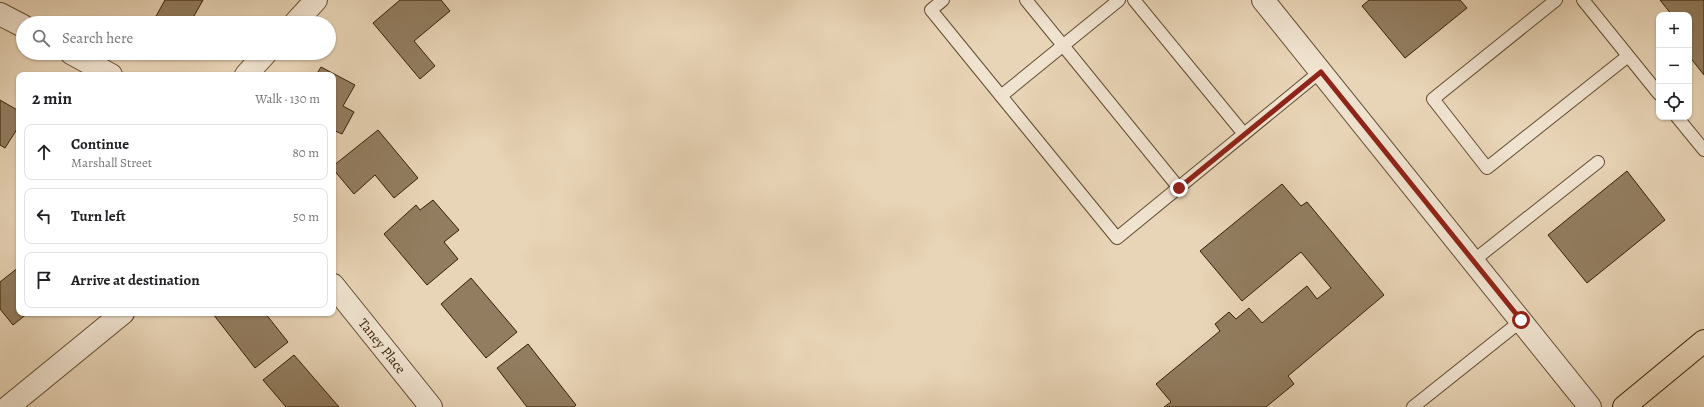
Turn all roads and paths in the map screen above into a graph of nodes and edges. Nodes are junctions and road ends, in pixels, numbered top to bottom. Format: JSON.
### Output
{"nodes":[{"id":1,"x":316,"y":0,"type":"edge"},
{"id":2,"x":943,"y":0,"type":"edge"},
{"id":3,"x":1026,"y":0,"type":"edge"},
{"id":4,"x":1119,"y":0,"type":"edge"},
{"id":5,"x":1134,"y":0,"type":"edge"},
{"id":6,"x":1264,"y":0,"type":"edge"},
{"id":7,"x":1556,"y":0,"type":"edge"},
{"id":8,"x":1583,"y":0,"type":"edge"},
{"id":9,"x":0,"y":14,"type":"edge"},
{"id":10,"x":301,"y":16,"type":"edge"},
{"id":11,"x":16,"y":22,"type":"edge"},
{"id":12,"x":1063,"y":46,"type":"junction"},
{"id":13,"x":1628,"y":56,"type":"junction"},
{"id":14,"x":84,"y":60,"type":"edge"},
{"id":15,"x":260,"y":60,"type":"edge"},
{"id":16,"x":106,"y":72,"type":"edge"},
{"id":17,"x":249,"y":72,"type":"edge"},
{"id":18,"x":1321,"y":72,"type":"junction"},
{"id":19,"x":1656,"y":90,"type":"edge"},
{"id":20,"x":1001,"y":96,"type":"junction"},
{"id":21,"x":1679,"y":120,"type":"edge"},
{"id":22,"x":1244,"y":134,"type":"junction"},
{"id":23,"x":1704,"y":150,"type":"edge"},
{"id":24,"x":1598,"y":162,"type":"dead end"},
{"id":25,"x":1179,"y":188,"type":"junction"},
{"id":26,"x":1473,"y":260,"type":"junction"},
{"id":27,"x":336,"y":289,"type":"edge"},
{"id":28,"x":119,"y":316,"type":"edge"},
{"id":29,"x":1521,"y":320,"type":"junction"},
{"id":30,"x":1704,"y":341,"type":"edge"},
{"id":31,"x":8,"y":407,"type":"edge"},
{"id":32,"x":431,"y":407,"type":"edge"},
{"id":33,"x":1413,"y":407,"type":"edge"},
{"id":34,"x":1590,"y":407,"type":"edge"},
{"id":35,"x":1624,"y":407,"type":"edge"}],
"edges":[{"from":1,"to":10,"type":"street"},
{"from":2,"to":20,"type":"lane"},
{"from":3,"to":12,"type":"lane"},
{"from":4,"to":12,"type":"lane"},
{"from":5,"to":22,"type":"lane"},
{"from":6,"to":18,"type":"street"},
{"from":7,"to":13,"type":"lane"},
{"from":8,"to":13,"type":"lane"},
{"from":9,"to":11,"type":"street"},
{"from":12,"to":20,"type":"lane"},
{"from":12,"to":25,"type":"lane"},
{"from":13,"to":19,"type":"lane"},
{"from":14,"to":16,"type":"street"},
{"from":15,"to":17,"type":"street"},
{"from":18,"to":22,"type":"lane"},
{"from":18,"to":26,"type":"street"},
{"from":20,"to":25,"type":"lane"},
{"from":21,"to":23,"type":"lane"},
{"from":22,"to":25,"type":"lane"},
{"from":24,"to":26,"type":"lane"},
{"from":26,"to":29,"type":"street"},
{"from":27,"to":32,"type":"street","name":"Taney Place"},
{"from":28,"to":31,"type":"street"},
{"from":29,"to":33,"type":"lane"},
{"from":29,"to":34,"type":"street"},
{"from":30,"to":35,"type":"main road"}]}
